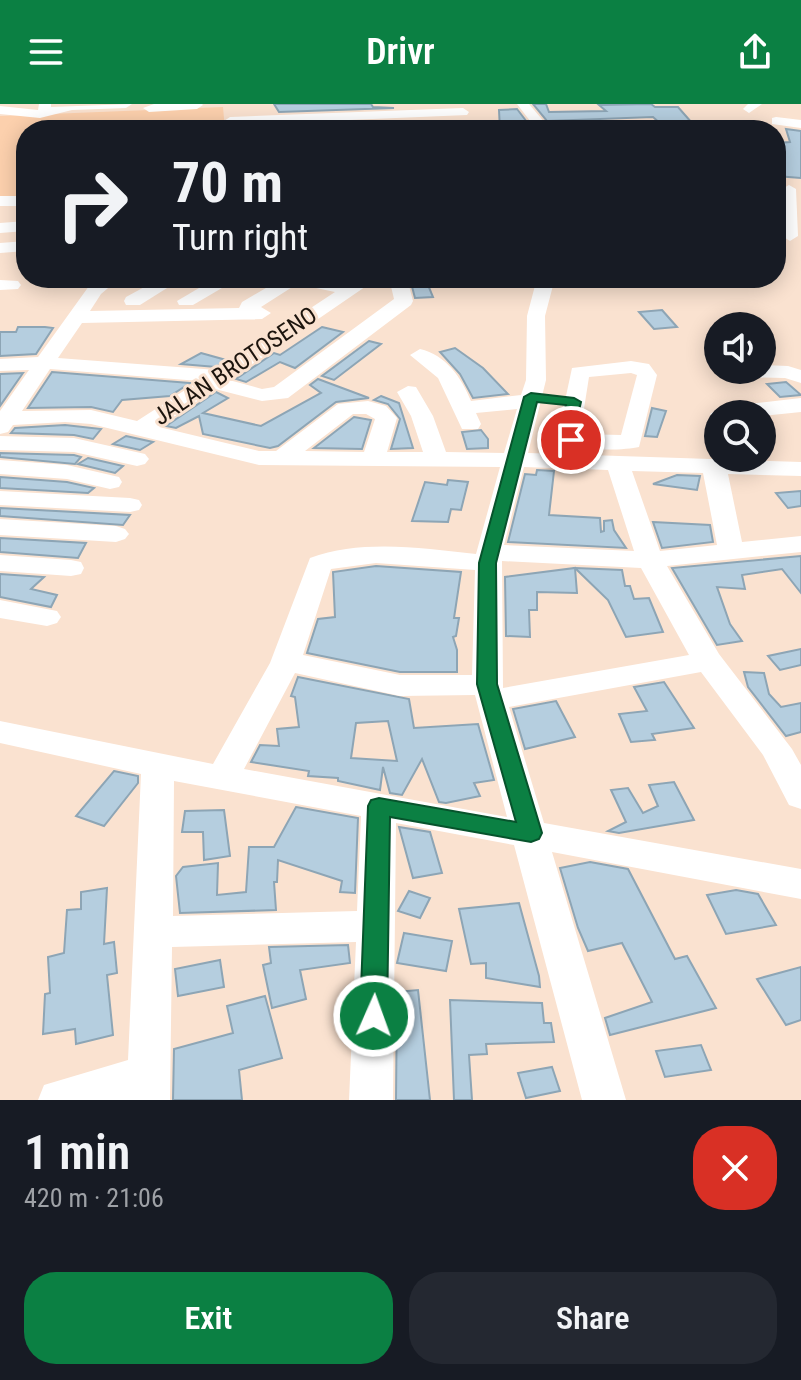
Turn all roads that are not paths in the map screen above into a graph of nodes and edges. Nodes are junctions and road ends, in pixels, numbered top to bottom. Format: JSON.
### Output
{"nodes":[{"id":1,"x":126,"y":104,"type":"edge"},
{"id":2,"x":523,"y":104,"type":"edge"},
{"id":3,"x":75,"y":105,"type":"edge"},
{"id":4,"x":197,"y":105,"type":"edge"},
{"id":5,"x":212,"y":105,"type":"edge"},
{"id":6,"x":629,"y":106,"type":"dead end"},
{"id":7,"x":44,"y":108,"type":"edge"},
{"id":8,"x":149,"y":108,"type":"dead end"},
{"id":9,"x":0,"y":110,"type":"edge"},
{"id":10,"x":463,"y":112,"type":"dead end"},
{"id":11,"x":415,"y":114,"type":"edge"},
{"id":12,"x":322,"y":120,"type":"edge"},
{"id":13,"x":352,"y":120,"type":"edge"},
{"id":14,"x":536,"y":120,"type":"edge"},
{"id":15,"x":648,"y":120,"type":"edge"},
{"id":16,"x":789,"y":189,"type":"edge"},
{"id":17,"x":789,"y":236,"type":"edge"},
{"id":18,"x":98,"y":288,"type":"edge"},
{"id":19,"x":156,"y":288,"type":"edge"},
{"id":20,"x":211,"y":288,"type":"edge"},
{"id":21,"x":282,"y":288,"type":"edge"},
{"id":22,"x":340,"y":288,"type":"edge"},
{"id":23,"x":352,"y":288,"type":"edge"},
{"id":24,"x":401,"y":288,"type":"edge"},
{"id":25,"x":543,"y":288,"type":"edge"},
{"id":26,"x":349,"y":290,"type":"junction"},
{"id":27,"x":133,"y":301,"type":"junction"},
{"id":28,"x":186,"y":301,"type":"junction"},
{"id":29,"x":258,"y":308,"type":"junction"},
{"id":30,"x":82,"y":309,"type":"junction"},
{"id":31,"x":301,"y":322,"type":"junction"},
{"id":32,"x":420,"y":355,"type":"dead end"},
{"id":33,"x":45,"y":363,"type":"junction"},
{"id":34,"x":0,"y":365,"type":"edge"},
{"id":35,"x":776,"y":372,"type":"edge"},
{"id":36,"x":801,"y":377,"type":"edge"},
{"id":37,"x":215,"y":379,"type":"junction"},
{"id":38,"x":32,"y":384,"type":"junction"},
{"id":39,"x":0,"y":385,"type":"edge"},
{"id":40,"x":408,"y":392,"type":"dead end"},
{"id":41,"x":530,"y":399,"type":"junction"},
{"id":42,"x":574,"y":402,"type":"junction"},
{"id":43,"x":801,"y":405,"type":"edge"},
{"id":44,"x":776,"y":408,"type":"edge"},
{"id":45,"x":2,"y":422,"type":"edge"},
{"id":46,"x":142,"y":428,"type":"junction"},
{"id":47,"x":0,"y":443,"type":"edge"},
{"id":48,"x":282,"y":458,"type":"junction"},
{"id":49,"x":137,"y":459,"type":"dead end"},
{"id":50,"x":373,"y":460,"type":"junction"},
{"id":51,"x":436,"y":460,"type":"junction"},
{"id":52,"x":513,"y":460,"type":"junction"},
{"id":53,"x":704,"y":464,"type":"edge"},
{"id":54,"x":618,"y":465,"type":"junction"},
{"id":55,"x":0,"y":467,"type":"edge"},
{"id":56,"x":776,"y":470,"type":"edge"},
{"id":57,"x":724,"y":472,"type":"edge"},
{"id":58,"x":800,"y":472,"type":"edge"},
{"id":59,"x":110,"y":482,"type":"dead end"},
{"id":60,"x":0,"y":498,"type":"edge"},
{"id":61,"x":130,"y":505,"type":"dead end"},
{"id":62,"x":0,"y":527,"type":"edge"},
{"id":63,"x":116,"y":534,"type":"dead end"},
{"id":64,"x":801,"y":544,"type":"edge"},
{"id":65,"x":731,"y":550,"type":"junction"},
{"id":66,"x":489,"y":558,"type":"junction"},
{"id":67,"x":650,"y":560,"type":"junction"},
{"id":68,"x":0,"y":563,"type":"edge"},
{"id":69,"x":71,"y":568,"type":"dead end"},
{"id":70,"x":0,"y":609,"type":"edge"},
{"id":71,"x":47,"y":617,"type":"dead end"},
{"id":72,"x":708,"y":661,"type":"junction"},
{"id":73,"x":285,"y":663,"type":"junction"},
{"id":74,"x":490,"y":692,"type":"junction"},
{"id":75,"x":0,"y":732,"type":"edge"},
{"id":76,"x":788,"y":746,"type":"edge"},
{"id":77,"x":158,"y":766,"type":"junction"},
{"id":78,"x":223,"y":777,"type":"junction"},
{"id":79,"x":801,"y":796,"type":"edge"},
{"id":80,"x":379,"y":806,"type":"junction"},
{"id":81,"x":531,"y":833,"type":"junction"},
{"id":82,"x":801,"y":884,"type":"edge"},
{"id":83,"x":376,"y":926,"type":"junction"},
{"id":84,"x":153,"y":932,"type":"junction"},
{"id":85,"x":148,"y":1087,"type":"edge"},
{"id":86,"x":60,"y":1100,"type":"edge"},
{"id":87,"x":371,"y":1100,"type":"edge"},
{"id":88,"x":604,"y":1100,"type":"edge"}],
"edges":[{"from":1,"to":3,"type":"street"},
{"from":2,"to":14,"type":"street"},
{"from":3,"to":7,"type":"street"},
{"from":4,"to":5,"type":"street"},
{"from":4,"to":8,"type":"street"},
{"from":6,"to":15,"type":"street"},
{"from":7,"to":9,"type":"street"},
{"from":10,"to":11,"type":"street"},
{"from":11,"to":12,"type":"street"},
{"from":11,"to":13,"type":"street"},
{"from":16,"to":17,"type":"street"},
{"from":18,"to":30,"type":"street"},
{"from":19,"to":27,"type":"street"},
{"from":20,"to":28,"type":"street"},
{"from":21,"to":29,"type":"street"},
{"from":22,"to":26,"type":"street"},
{"from":23,"to":26,"type":"street","name":"JALAN BROTOSENO"},
{"from":24,"to":37,"type":"street"},
{"from":25,"to":41,"type":"street"},
{"from":26,"to":31,"type":"street","name":"JALAN BROTOSENO"},
{"from":27,"to":28,"type":"street"},
{"from":27,"to":30,"type":"street"},
{"from":28,"to":29,"type":"street"},
{"from":29,"to":30,"type":"street"},
{"from":29,"to":31,"type":"street"},
{"from":30,"to":33,"type":"street"},
{"from":31,"to":37,"type":"street","name":"JALAN BROTOSENO"},
{"from":32,"to":41,"type":"street"},
{"from":33,"to":34,"type":"street"},
{"from":33,"to":37,"type":"street"},
{"from":33,"to":38,"type":"street"},
{"from":35,"to":36,"type":"street"},
{"from":37,"to":46,"type":"street","name":"JALAN BROTOSENO"},
{"from":38,"to":39,"type":"street"},
{"from":38,"to":45,"type":"street"},
{"from":40,"to":51,"type":"street"},
{"from":41,"to":42,"type":"street"},
{"from":41,"to":52,"type":"street"},
{"from":42,"to":42,"type":"street"},
{"from":43,"to":44,"type":"street"},
{"from":45,"to":46,"type":"street"},
{"from":46,"to":48,"type":"street"},
{"from":47,"to":49,"type":"street"},
{"from":48,"to":50,"type":"street"},
{"from":48,"to":50,"type":"street"},
{"from":50,"to":51,"type":"street"},
{"from":51,"to":52,"type":"street"},
{"from":52,"to":54,"type":"street"},
{"from":52,"to":66,"type":"street"},
{"from":53,"to":54,"type":"street"},
{"from":54,"to":67,"type":"street"},
{"from":55,"to":59,"type":"street"},
{"from":56,"to":58,"type":"street"},
{"from":57,"to":65,"type":"street"},
{"from":60,"to":61,"type":"street"},
{"from":62,"to":63,"type":"street"},
{"from":64,"to":65,"type":"street"},
{"from":65,"to":67,"type":"street"},
{"from":66,"to":67,"type":"street"},
{"from":66,"to":73,"type":"street"},
{"from":66,"to":74,"type":"street"},
{"from":67,"to":72,"type":"street"},
{"from":68,"to":69,"type":"street"},
{"from":70,"to":71,"type":"street"},
{"from":72,"to":74,"type":"street"},
{"from":72,"to":76,"type":"street"},
{"from":73,"to":74,"type":"street"},
{"from":73,"to":78,"type":"street"},
{"from":74,"to":81,"type":"street"},
{"from":75,"to":77,"type":"street"},
{"from":76,"to":79,"type":"street"},
{"from":77,"to":78,"type":"street"},
{"from":77,"to":84,"type":"street"},
{"from":78,"to":80,"type":"street"},
{"from":80,"to":81,"type":"street"},
{"from":80,"to":83,"type":"street"},
{"from":81,"to":82,"type":"street"},
{"from":81,"to":88,"type":"street"},
{"from":83,"to":84,"type":"street"},
{"from":83,"to":87,"type":"street"},
{"from":84,"to":85,"type":"street"},
{"from":85,"to":86,"type":"street"}]}
